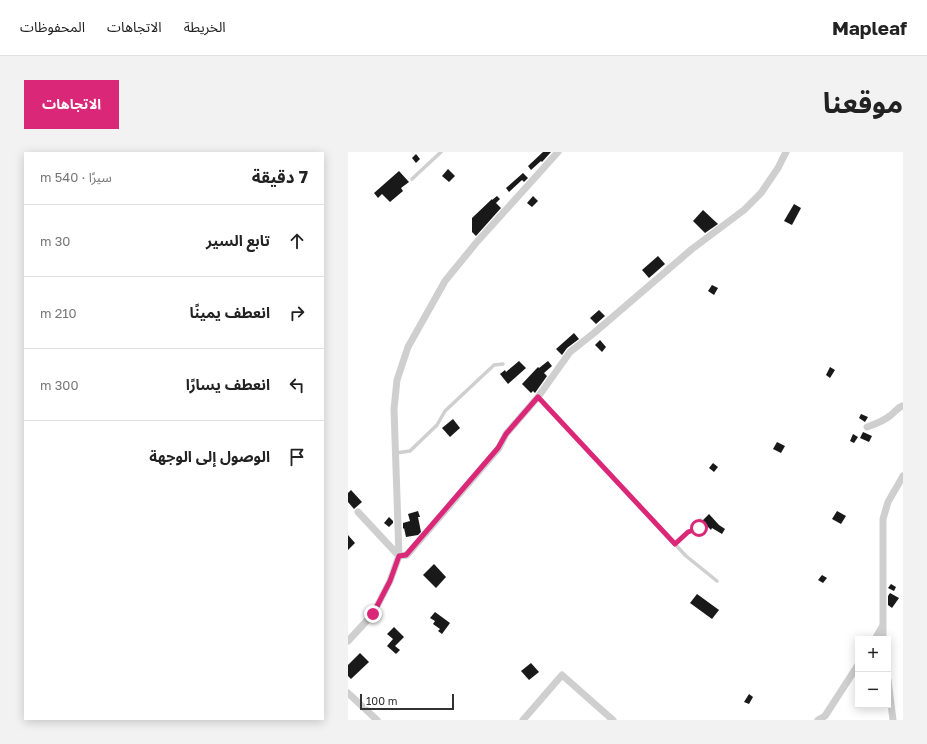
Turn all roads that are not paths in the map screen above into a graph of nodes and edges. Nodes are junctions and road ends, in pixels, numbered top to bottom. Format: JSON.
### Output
{"nodes":[{"id":1,"x":441,"y":152,"type":"edge"},
{"id":2,"x":558,"y":152,"type":"edge"},
{"id":3,"x":786,"y":152,"type":"edge"},
{"id":4,"x":412,"y":179,"type":"dead end"},
{"id":5,"x":503,"y":364,"type":"dead end"},
{"id":6,"x":538,"y":397,"type":"junction"},
{"id":7,"x":903,"y":406,"type":"edge"},
{"id":8,"x":867,"y":427,"type":"dead end"},
{"id":9,"x":396,"y":453,"type":"junction"},
{"id":10,"x":903,"y":476,"type":"edge"},
{"id":11,"x":358,"y":512,"type":"dead end"},
{"id":12,"x":700,"y":520,"type":"dead end"},
{"id":13,"x":675,"y":544,"type":"junction"},
{"id":14,"x":399,"y":556,"type":"junction"},
{"id":15,"x":717,"y":581,"type":"dead end"},
{"id":16,"x":882,"y":627,"type":"junction"},
{"id":17,"x":877,"y":636,"type":"edge"},
{"id":18,"x":883,"y":636,"type":"edge"},
{"id":19,"x":348,"y":642,"type":"edge"},
{"id":20,"x":855,"y":670,"type":"edge"},
{"id":21,"x":348,"y":692,"type":"edge"},
{"id":22,"x":891,"y":704,"type":"edge"},
{"id":23,"x":377,"y":720,"type":"edge"},
{"id":24,"x":523,"y":720,"type":"edge"},
{"id":25,"x":613,"y":720,"type":"edge"},
{"id":26,"x":818,"y":720,"type":"edge"},
{"id":27,"x":893,"y":720,"type":"edge"}],
"edges":[{"from":1,"to":4,"type":"lane"},
{"from":2,"to":9,"type":"street"},
{"from":3,"to":6,"type":"street"},
{"from":5,"to":9,"type":"lane"},
{"from":6,"to":13,"type":"lane"},
{"from":6,"to":14,"type":"street"},
{"from":7,"to":8,"type":"street"},
{"from":9,"to":14,"type":"street"},
{"from":10,"to":16,"type":"street"},
{"from":11,"to":14,"type":"street"},
{"from":12,"to":13,"type":"lane"},
{"from":13,"to":15,"type":"lane"},
{"from":14,"to":19,"type":"street"},
{"from":16,"to":17,"type":"street"},
{"from":16,"to":18,"type":"street"},
{"from":20,"to":26,"type":"street"},
{"from":21,"to":23,"type":"street"},
{"from":22,"to":27,"type":"street"},
{"from":24,"to":25,"type":"street"}]}
